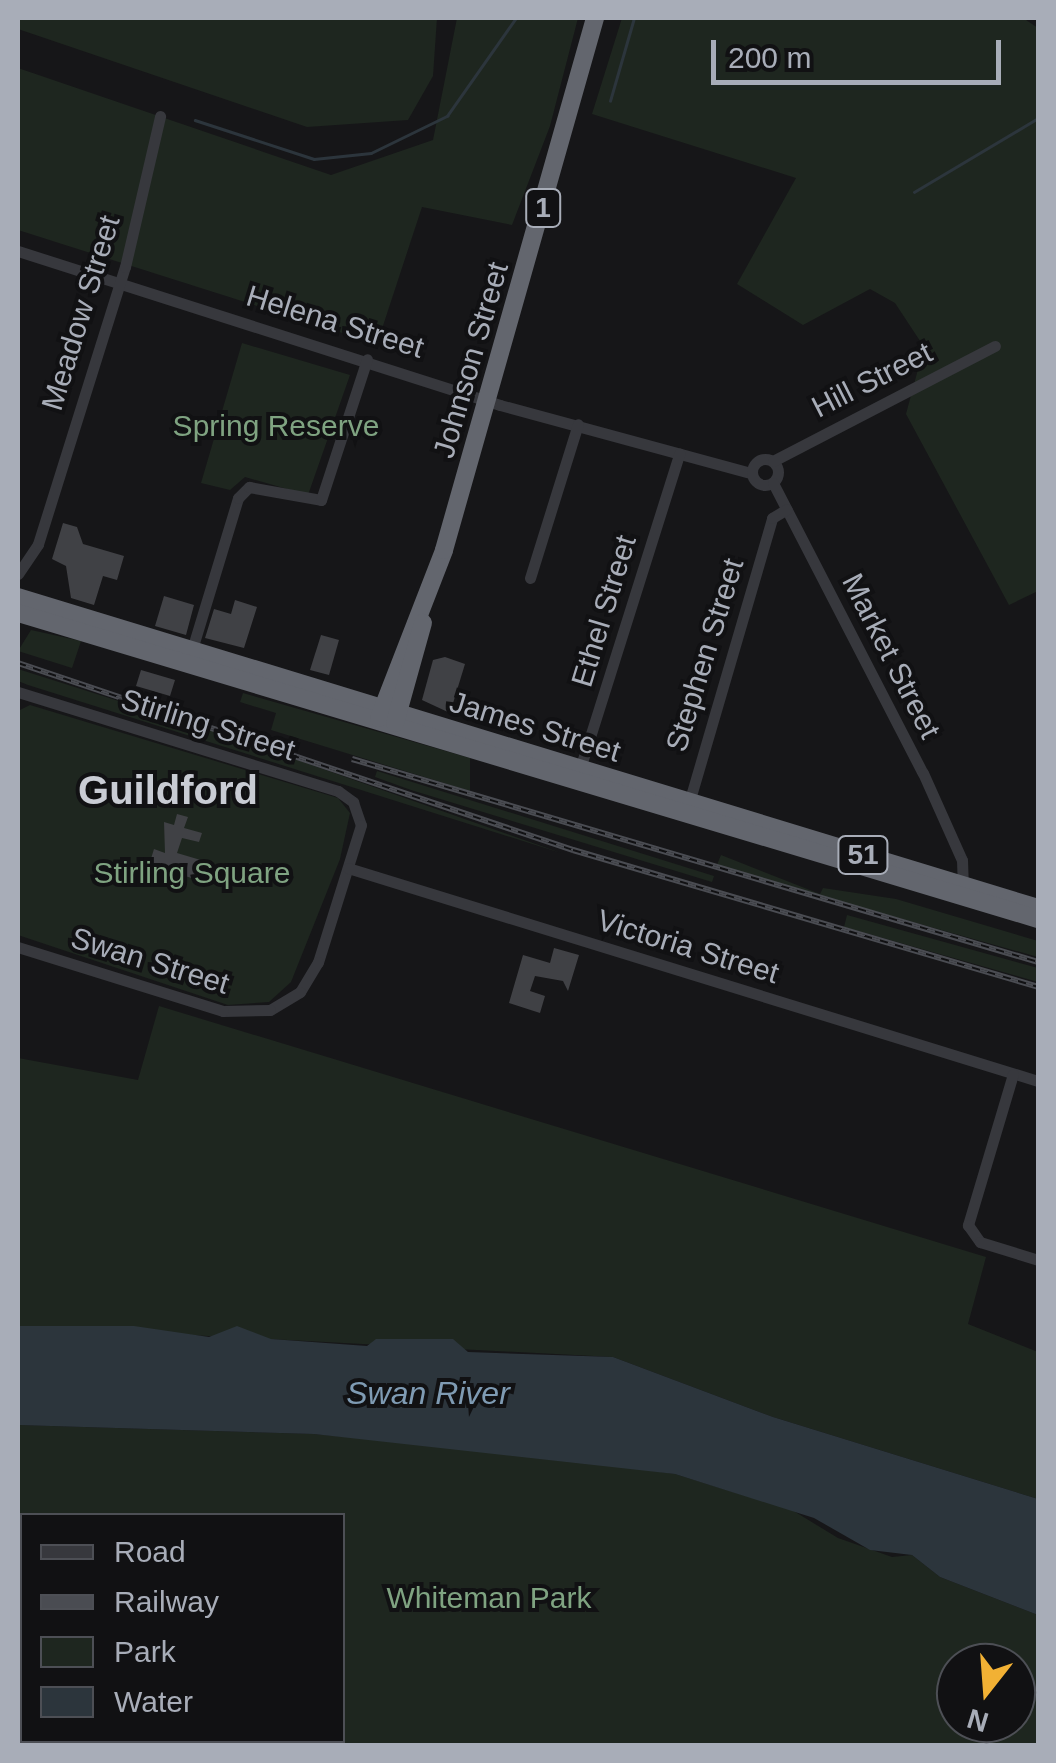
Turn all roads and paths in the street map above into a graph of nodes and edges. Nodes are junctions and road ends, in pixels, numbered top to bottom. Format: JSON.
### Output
{"nodes":[{"id":1,"x":594,"y":18,"type":"edge"},
{"id":2,"x":160,"y":116,"type":"dead end"},
{"id":3,"x":18,"y":252,"type":"edge"},
{"id":4,"x":118,"y":282,"type":"junction"},
{"id":5,"x":995,"y":346,"type":"dead end"},
{"id":6,"x":367,"y":358,"type":"junction"},
{"id":7,"x":490,"y":397,"type":"junction"},
{"id":8,"x":578,"y":424,"type":"junction"},
{"id":9,"x":679,"y":454,"type":"junction"},
{"id":10,"x":773,"y":461,"type":"junction"},
{"id":11,"x":751,"y":473,"type":"junction"},
{"id":12,"x":773,"y":483,"type":"junction"},
{"id":13,"x":787,"y":509,"type":"junction"},
{"id":14,"x":18,"y":574,"type":"edge"},
{"id":15,"x":530,"y":578,"type":"dead end"},
{"id":16,"x":18,"y":596,"type":"edge"},
{"id":17,"x":18,"y":613,"type":"edge"},
{"id":18,"x":189,"y":659,"type":"junction"},
{"id":19,"x":21,"y":695,"type":"edge"},
{"id":20,"x":388,"y":719,"type":"junction"},
{"id":21,"x":578,"y":775,"type":"junction"},
{"id":22,"x":688,"y":802,"type":"junction"},
{"id":23,"x":700,"y":820,"type":"junction"},
{"id":24,"x":846,"y":850,"type":"junction"},
{"id":25,"x":348,"y":868,"type":"junction"},
{"id":26,"x":903,"y":883,"type":"junction"},
{"id":27,"x":958,"y":892,"type":"junction"},
{"id":28,"x":1038,"y":908,"type":"edge"},
{"id":29,"x":1038,"y":919,"type":"edge"},
{"id":30,"x":18,"y":947,"type":"edge"},
{"id":31,"x":1013,"y":1074,"type":"junction"},
{"id":32,"x":1038,"y":1081,"type":"edge"},
{"id":33,"x":1038,"y":1260,"type":"edge"}],
"edges":[{"from":1,"to":7,"type":"highway","name":"Johnson Street","number":"1"},
{"from":2,"to":4,"type":"street","name":"Meadow Street"},
{"from":3,"to":4,"type":"street","name":"Helena Street"},
{"from":4,"to":6,"type":"street","name":"Helena Street"},
{"from":4,"to":14,"type":"street","name":"Meadow Street"},
{"from":5,"to":10,"type":"street","name":"Hill Street"},
{"from":6,"to":7,"type":"street","name":"Helena Street"},
{"from":6,"to":18,"type":"street"},
{"from":7,"to":8,"type":"street","name":"Helena Street"},
{"from":7,"to":20,"type":"highway","name":"Johnson Street","number":"1"},
{"from":8,"to":9,"type":"street","name":"Helena Street"},
{"from":8,"to":15,"type":"street"},
{"from":9,"to":11,"type":"street","name":"Helena Street"},
{"from":9,"to":21,"type":"street","name":"Ethel Street"},
{"from":10,"to":11,"type":"street","name":"Hill Street"},
{"from":10,"to":12,"type":"street"},
{"from":11,"to":12,"type":"street","name":"Helena Street"},
{"from":12,"to":13,"type":"street","name":"Market Street"},
{"from":13,"to":22,"type":"street","name":"Stephen Street"},
{"from":13,"to":27,"type":"street","name":"Market Street"},
{"from":16,"to":18,"type":"highway","name":"James Street"},
{"from":17,"to":18,"type":"highway","name":"James Street"},
{"from":18,"to":20,"type":"highway","name":"James Street"},
{"from":19,"to":25,"type":"street","name":"Stirling Street"},
{"from":20,"to":21,"type":"highway","name":"James Street","number":"51"},
{"from":21,"to":22,"type":"highway","name":"James Street","number":"51"},
{"from":21,"to":23,"type":"highway","name":"James Street","number":"51"},
{"from":22,"to":23,"type":"street"},
{"from":22,"to":24,"type":"highway","name":"James Street","number":"51"},
{"from":23,"to":26,"type":"highway","name":"James Street","number":"51"},
{"from":24,"to":26,"type":"highway"},
{"from":24,"to":27,"type":"highway","name":"James Street","number":"51"},
{"from":25,"to":30,"type":"street","name":"Swan Street"},
{"from":25,"to":31,"type":"street","name":"Victoria Street"},
{"from":26,"to":27,"type":"highway","name":"James Street","number":"51"},
{"from":27,"to":28,"type":"highway","name":"James Street","number":"51"},
{"from":27,"to":29,"type":"highway","name":"James Street","number":"51"},
{"from":31,"to":32,"type":"street"},
{"from":31,"to":33,"type":"street"}]}
